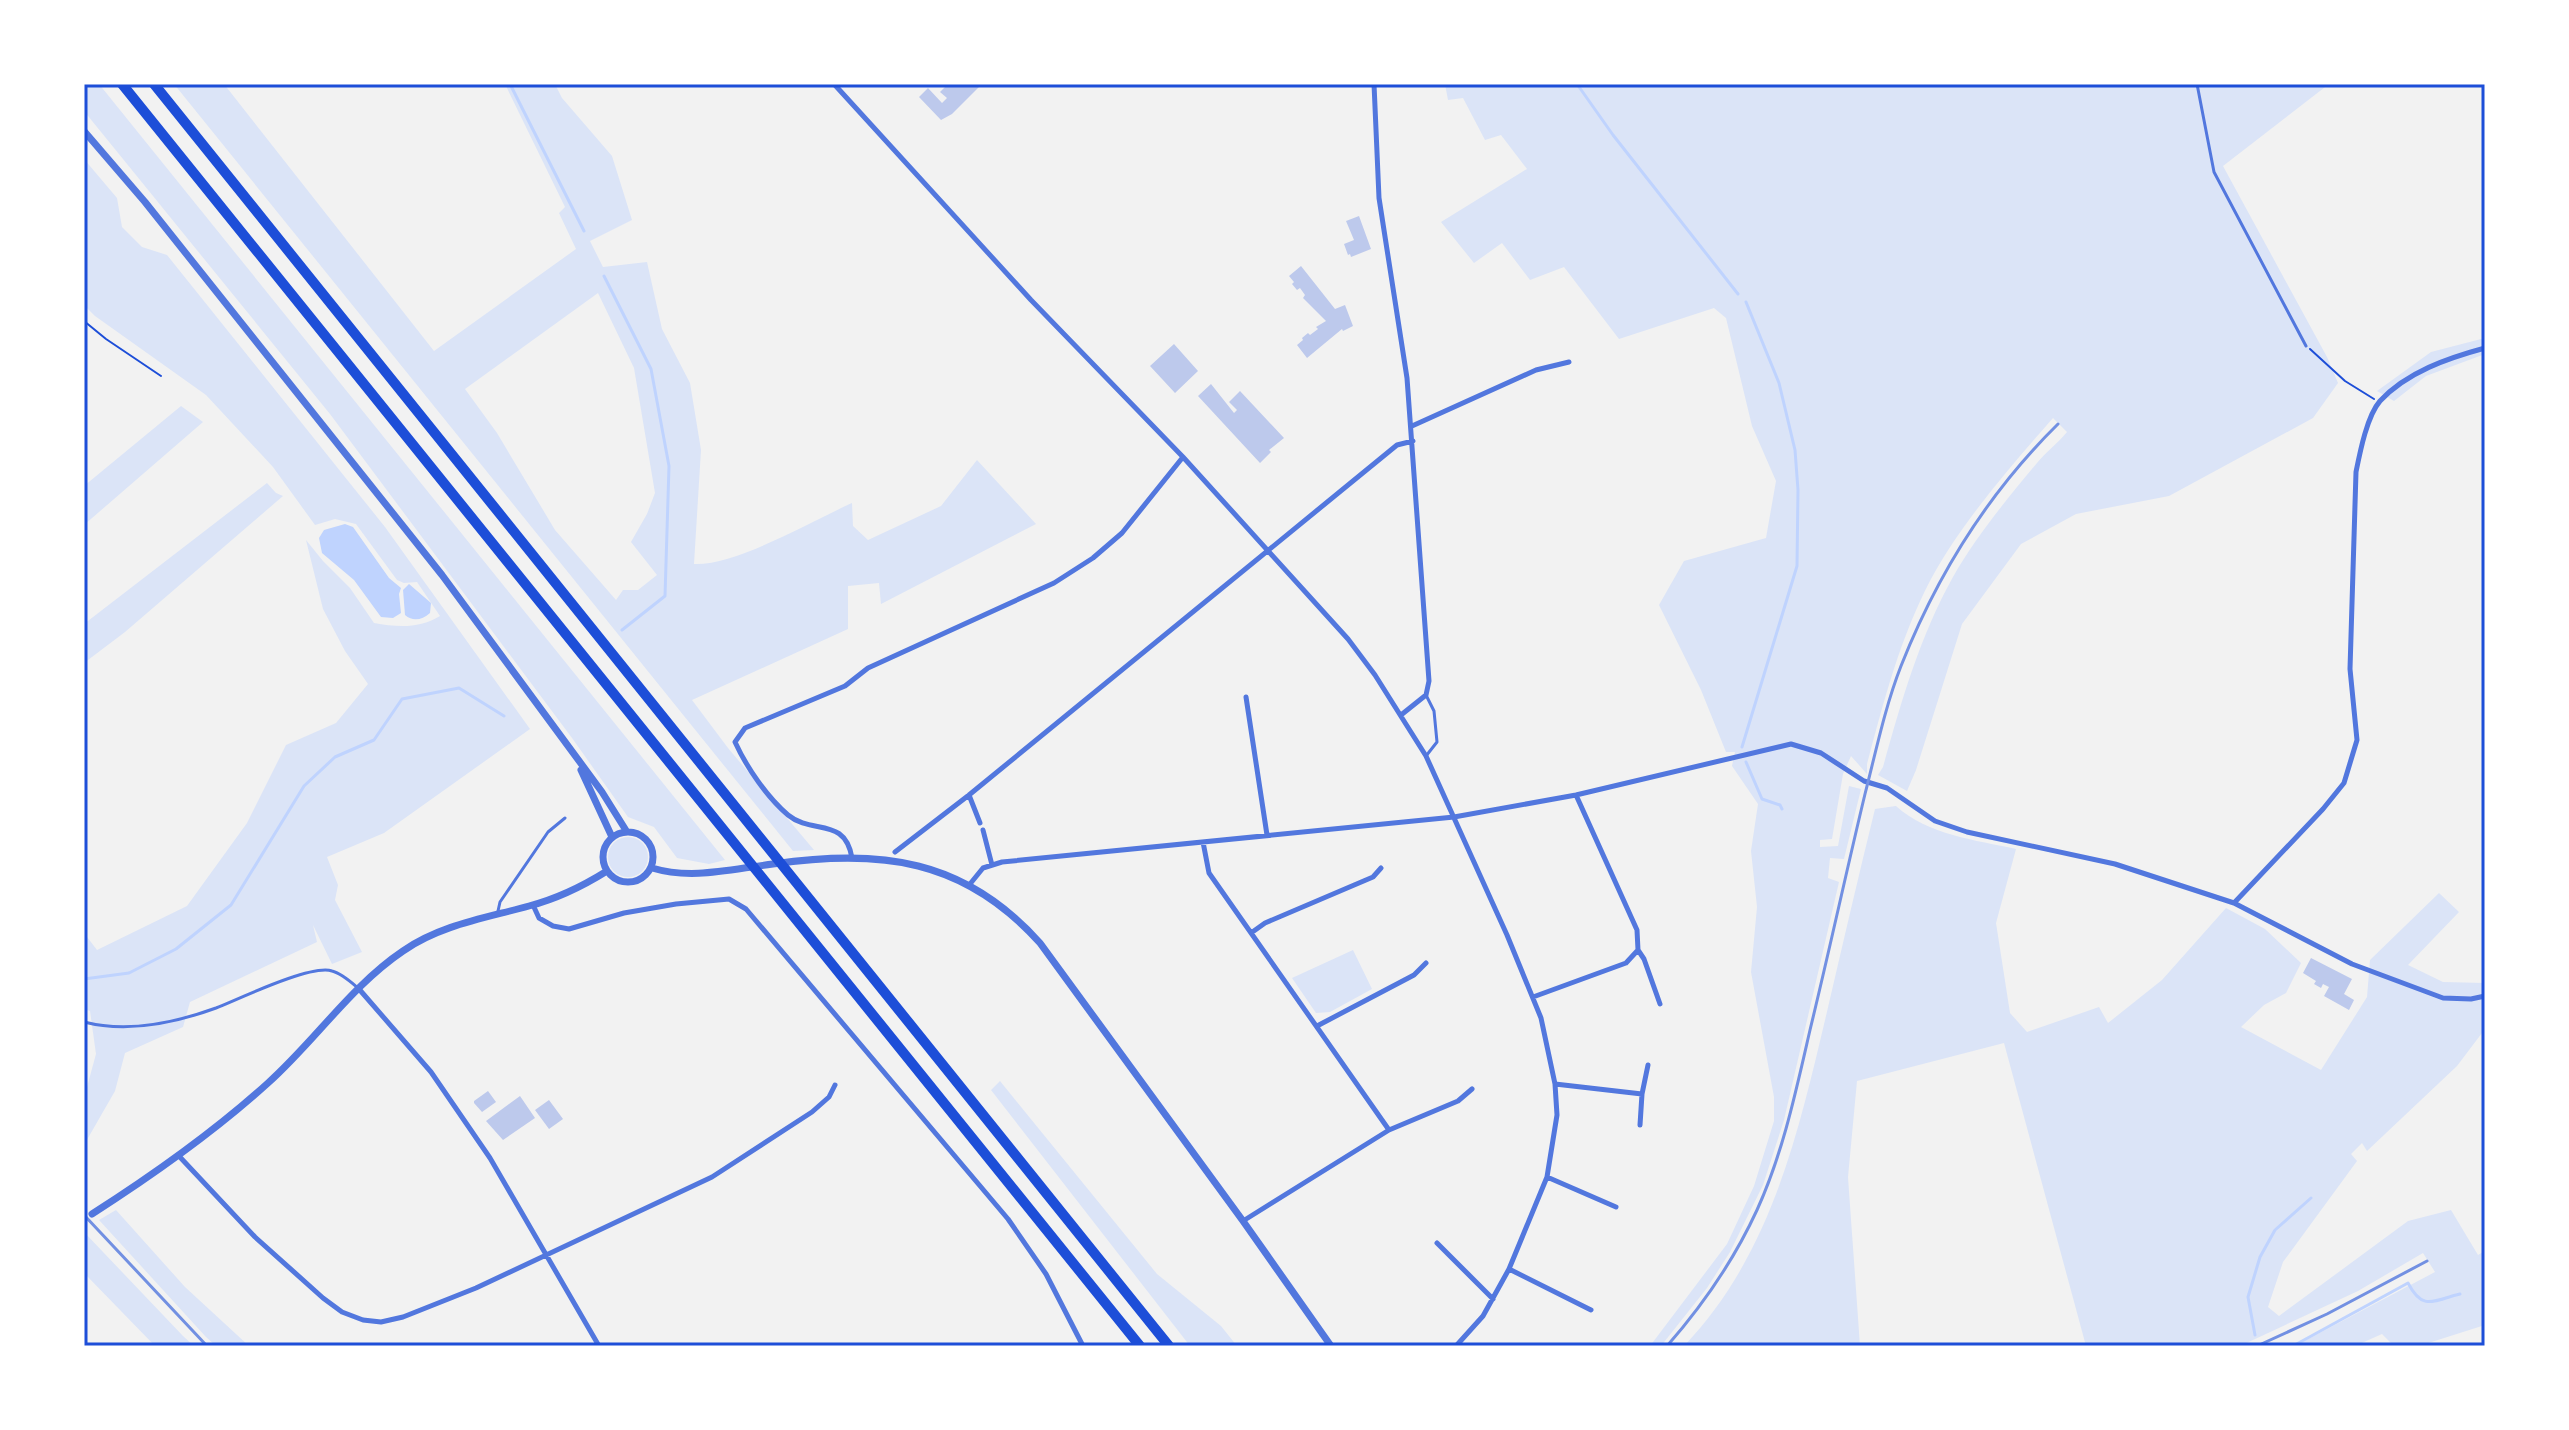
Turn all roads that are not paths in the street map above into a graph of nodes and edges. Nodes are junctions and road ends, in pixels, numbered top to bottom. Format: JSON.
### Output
{"nodes":[{"id":1,"x":122,"y":84,"type":"edge"},
{"id":2,"x":154,"y":84,"type":"edge"},
{"id":3,"x":834,"y":84,"type":"edge"},
{"id":4,"x":1374,"y":84,"type":"edge"},
{"id":5,"x":2197,"y":84,"type":"edge"},
{"id":6,"x":84,"y":131,"type":"edge"},
{"id":7,"x":2306,"y":346,"type":"road end"},
{"id":8,"x":2485,"y":348,"type":"edge"},
{"id":9,"x":1569,"y":362,"type":"dead end"},
{"id":10,"x":1412,"y":426,"type":"junction"},
{"id":11,"x":1413,"y":441,"type":"junction"},
{"id":12,"x":1183,"y":457,"type":"junction"},
{"id":13,"x":1269,"y":552,"type":"junction"},
{"id":14,"x":1426,"y":695,"type":"junction"},
{"id":15,"x":1246,"y":697,"type":"dead end"},
{"id":16,"x":1401,"y":715,"type":"junction"},
{"id":17,"x":1426,"y":756,"type":"junction"},
{"id":18,"x":577,"y":761,"type":"junction"},
{"id":19,"x":969,"y":795,"type":"junction"},
{"id":20,"x":1576,"y":795,"type":"junction"},
{"id":21,"x":1454,"y":817,"type":"junction"},
{"id":22,"x":565,"y":818,"type":"dead end"},
{"id":23,"x":627,"y":832,"type":"junction"},
{"id":24,"x":1267,"y":835,"type":"junction"},
{"id":25,"x":612,"y":837,"type":"junction"},
{"id":26,"x":1203,"y":842,"type":"junction"},
{"id":27,"x":895,"y":852,"type":"dead end"},
{"id":28,"x":852,"y":858,"type":"junction"},
{"id":29,"x":992,"y":865,"type":"junction"},
{"id":30,"x":652,"y":868,"type":"junction"},
{"id":31,"x":1381,"y":868,"type":"dead end"},
{"id":32,"x":607,"y":871,"type":"junction"},
{"id":33,"x":970,"y":884,"type":"junction"},
{"id":34,"x":2234,"y":903,"type":"junction"},
{"id":35,"x":533,"y":905,"type":"junction"},
{"id":36,"x":497,"y":914,"type":"junction"},
{"id":37,"x":1251,"y":933,"type":"junction"},
{"id":38,"x":1638,"y":950,"type":"junction"},
{"id":39,"x":1426,"y":963,"type":"dead end"},
{"id":40,"x":359,"y":989,"type":"junction"},
{"id":41,"x":2485,"y":996,"type":"edge"},
{"id":42,"x":1533,"y":997,"type":"junction"},
{"id":43,"x":1660,"y":1004,"type":"dead end"},
{"id":44,"x":84,"y":1022,"type":"edge"},
{"id":45,"x":1317,"y":1026,"type":"junction"},
{"id":46,"x":1648,"y":1065,"type":"dead end"},
{"id":47,"x":1555,"y":1084,"type":"junction"},
{"id":48,"x":835,"y":1085,"type":"dead end"},
{"id":49,"x":1472,"y":1089,"type":"dead end"},
{"id":50,"x":1642,"y":1094,"type":"junction"},
{"id":51,"x":1640,"y":1125,"type":"dead end"},
{"id":52,"x":1389,"y":1130,"type":"junction"},
{"id":53,"x":178,"y":1155,"type":"junction"},
{"id":54,"x":1547,"y":1177,"type":"junction"},
{"id":55,"x":1616,"y":1207,"type":"dead end"},
{"id":56,"x":92,"y":1214,"type":"dead end"},
{"id":57,"x":1243,"y":1221,"type":"junction"},
{"id":58,"x":1437,"y":1243,"type":"dead end"},
{"id":59,"x":547,"y":1254,"type":"junction"},
{"id":60,"x":1509,"y":1269,"type":"junction"},
{"id":61,"x":1493,"y":1299,"type":"junction"},
{"id":62,"x":1591,"y":1310,"type":"dead end"},
{"id":63,"x":599,"y":1346,"type":"edge"},
{"id":64,"x":1083,"y":1346,"type":"edge"},
{"id":65,"x":1140,"y":1346,"type":"edge"},
{"id":66,"x":1169,"y":1346,"type":"edge"},
{"id":67,"x":1331,"y":1346,"type":"edge"},
{"id":68,"x":1456,"y":1346,"type":"edge"}],
"edges":[{"from":1,"to":65,"type":"highway"},
{"from":2,"to":66,"type":"highway"},
{"from":3,"to":12,"type":"street"},
{"from":4,"to":10,"type":"street"},
{"from":5,"to":7,"type":"lane"},
{"from":6,"to":18,"type":"street"},
{"from":8,"to":34,"type":"street"},
{"from":9,"to":10,"type":"street"},
{"from":10,"to":11,"type":"street"},
{"from":11,"to":13,"type":"street"},
{"from":11,"to":14,"type":"street"},
{"from":12,"to":13,"type":"street"},
{"from":12,"to":28,"type":"street"},
{"from":13,"to":16,"type":"street"},
{"from":13,"to":19,"type":"street"},
{"from":14,"to":16,"type":"street"},
{"from":14,"to":17,"type":"lane"},
{"from":15,"to":24,"type":"street"},
{"from":16,"to":17,"type":"street"},
{"from":17,"to":21,"type":"street"},
{"from":18,"to":23,"type":"street"},
{"from":18,"to":25,"type":"street"},
{"from":19,"to":27,"type":"street"},
{"from":19,"to":29,"type":"street"},
{"from":20,"to":21,"type":"street"},
{"from":20,"to":34,"type":"street"},
{"from":20,"to":38,"type":"street"},
{"from":21,"to":24,"type":"street"},
{"from":21,"to":42,"type":"street"},
{"from":22,"to":36,"type":"lane"},
{"from":23,"to":25,"type":"street"},
{"from":23,"to":30,"type":"street"},
{"from":24,"to":26,"type":"street"},
{"from":25,"to":32,"type":"street"},
{"from":26,"to":29,"type":"street"},
{"from":26,"to":37,"type":"street"},
{"from":28,"to":30,"type":"street"},
{"from":28,"to":33,"type":"street"},
{"from":29,"to":33,"type":"street"},
{"from":30,"to":32,"type":"street"},
{"from":31,"to":37,"type":"street"},
{"from":32,"to":35,"type":"street"},
{"from":33,"to":57,"type":"street"},
{"from":34,"to":41,"type":"street"},
{"from":35,"to":36,"type":"street"},
{"from":35,"to":64,"type":"street"},
{"from":36,"to":40,"type":"street"},
{"from":37,"to":45,"type":"street"},
{"from":38,"to":42,"type":"street"},
{"from":38,"to":43,"type":"street"},
{"from":39,"to":45,"type":"street"},
{"from":40,"to":44,"type":"lane"},
{"from":40,"to":53,"type":"street"},
{"from":40,"to":59,"type":"street"},
{"from":42,"to":47,"type":"street"},
{"from":45,"to":52,"type":"street"},
{"from":46,"to":50,"type":"street"},
{"from":47,"to":50,"type":"street"},
{"from":47,"to":54,"type":"street"},
{"from":48,"to":59,"type":"street"},
{"from":49,"to":52,"type":"street"},
{"from":50,"to":51,"type":"street"},
{"from":52,"to":57,"type":"street"},
{"from":53,"to":56,"type":"street"},
{"from":53,"to":59,"type":"street"},
{"from":54,"to":55,"type":"street"},
{"from":54,"to":60,"type":"street"},
{"from":57,"to":67,"type":"street"},
{"from":58,"to":61,"type":"street"},
{"from":59,"to":63,"type":"street"},
{"from":60,"to":61,"type":"street"},
{"from":60,"to":62,"type":"street"},
{"from":61,"to":68,"type":"street"}]}
